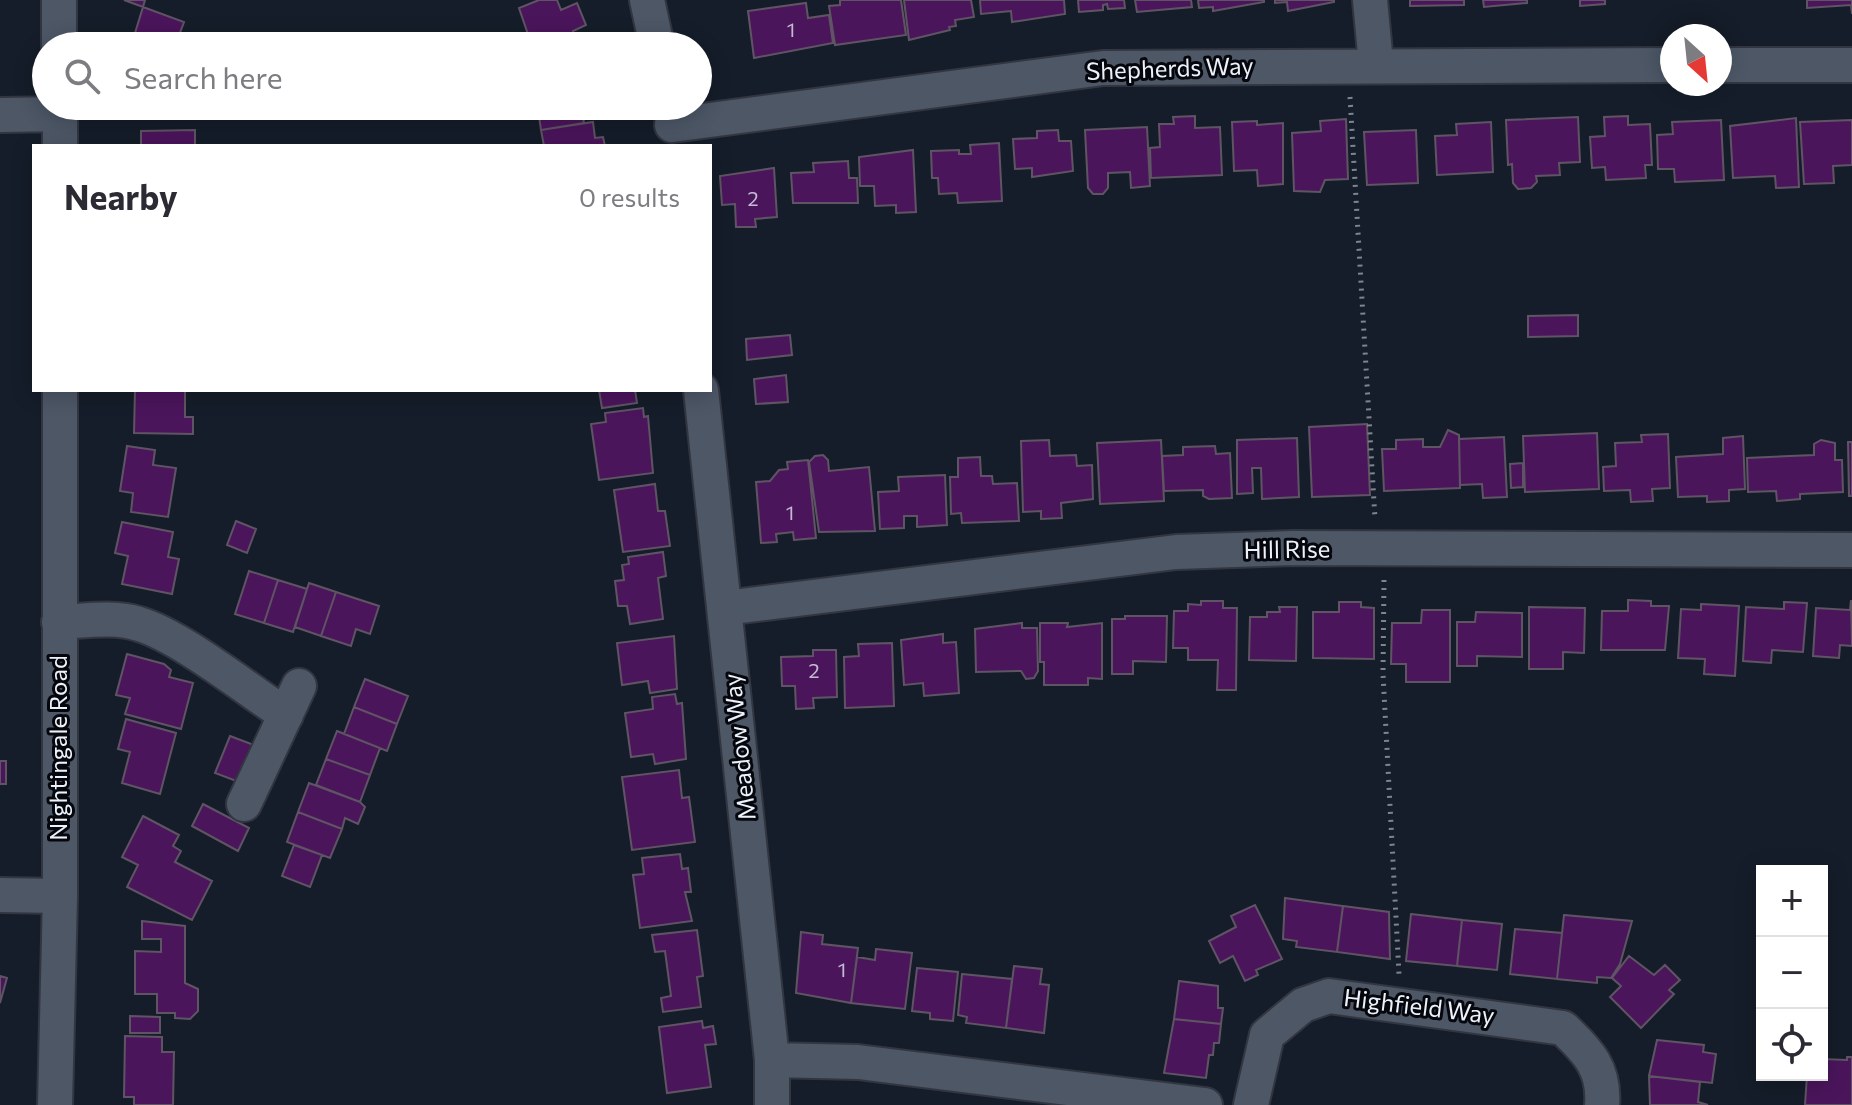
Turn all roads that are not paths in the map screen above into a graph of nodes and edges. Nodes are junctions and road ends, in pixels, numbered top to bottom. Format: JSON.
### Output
{"nodes":[{"id":1,"x":59,"y":0,"type":"edge"},
{"id":2,"x":647,"y":0,"type":"edge"},
{"id":3,"x":1370,"y":0,"type":"edge"},
{"id":4,"x":59,"y":32,"type":"edge"},
{"id":5,"x":654,"y":32,"type":"edge"},
{"id":6,"x":1376,"y":64,"type":"junction"},
{"id":7,"x":1660,"y":65,"type":"edge"},
{"id":8,"x":1732,"y":65,"type":"edge"},
{"id":9,"x":1852,"y":65,"type":"edge"},
{"id":10,"x":0,"y":115,"type":"edge"},
{"id":11,"x":32,"y":119,"type":"edge"},
{"id":12,"x":671,"y":126,"type":"edge"},
{"id":13,"x":60,"y":392,"type":"edge"},
{"id":14,"x":701,"y":392,"type":"edge"},
{"id":15,"x":1852,"y":550,"type":"edge"},
{"id":16,"x":725,"y":608,"type":"junction"},
{"id":17,"x":59,"y":622,"type":"junction"},
{"id":18,"x":244,"y":804,"type":"dead end"},
{"id":19,"x":0,"y":895,"type":"edge"},
{"id":20,"x":60,"y":896,"type":"junction"},
{"id":21,"x":772,"y":1060,"type":"junction"},
{"id":22,"x":56,"y":1104,"type":"edge"},
{"id":23,"x":772,"y":1105,"type":"edge"},
{"id":24,"x":1205,"y":1105,"type":"edge"},
{"id":25,"x":1251,"y":1105,"type":"edge"},
{"id":26,"x":1602,"y":1105,"type":"edge"}],
"edges":[{"from":1,"to":4,"type":"street"},
{"from":2,"to":5,"type":"street"},
{"from":3,"to":6,"type":"street"},
{"from":6,"to":7,"type":"street","name":"Shepherds Way"},
{"from":6,"to":12,"type":"street","name":"Shepherds Way"},
{"from":8,"to":9,"type":"street"},
{"from":10,"to":11,"type":"street"},
{"from":13,"to":17,"type":"street","name":"Nightingale Road"},
{"from":14,"to":16,"type":"street","name":"Meadow Way"},
{"from":15,"to":16,"type":"street","name":"Hill Rise"},
{"from":16,"to":21,"type":"street","name":"Meadow Way"},
{"from":17,"to":18,"type":"street"},
{"from":17,"to":20,"type":"street","name":"Nightingale Road"},
{"from":19,"to":20,"type":"street"},
{"from":20,"to":22,"type":"street","name":"Nightingale Road"},
{"from":21,"to":23,"type":"street","name":"Meadow Way"},
{"from":21,"to":24,"type":"street"},
{"from":25,"to":26,"type":"street","name":"Highfield Way"}]}
